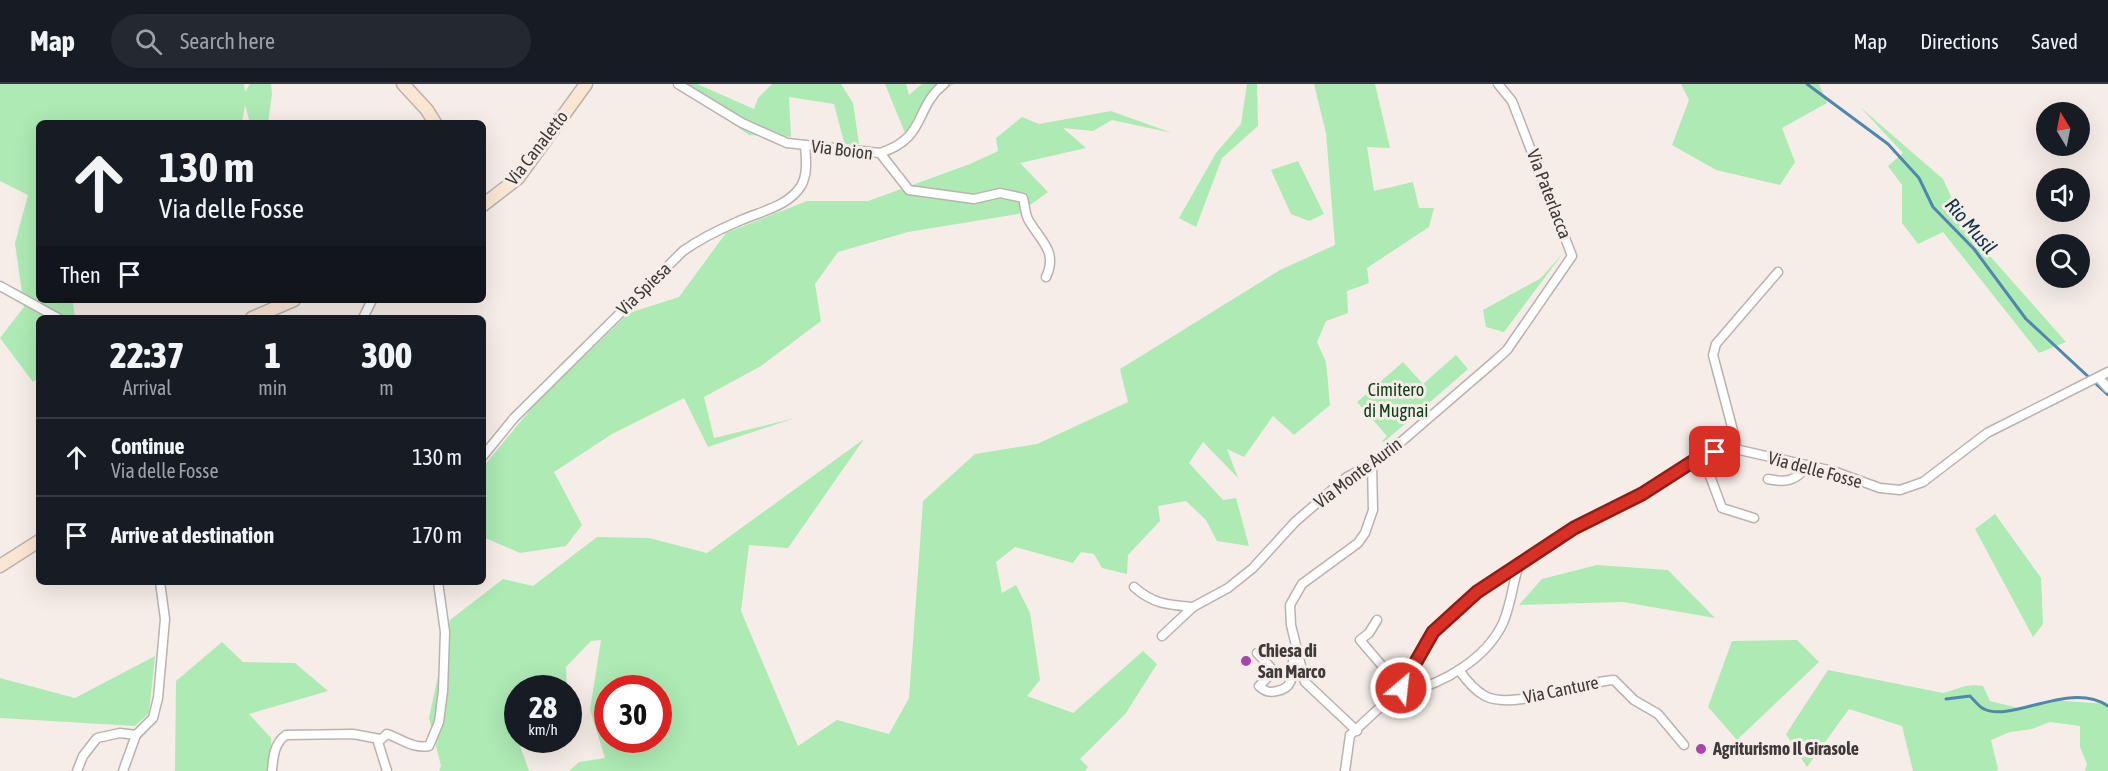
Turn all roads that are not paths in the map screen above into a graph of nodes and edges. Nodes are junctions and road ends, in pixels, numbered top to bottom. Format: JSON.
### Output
{"nodes":[{"id":1,"x":403,"y":84,"type":"edge"},
{"id":2,"x":586,"y":84,"type":"edge"},
{"id":3,"x":678,"y":84,"type":"edge"},
{"id":4,"x":945,"y":84,"type":"edge"},
{"id":5,"x":1498,"y":84,"type":"edge"},
{"id":6,"x":433,"y":120,"type":"edge"},
{"id":7,"x":805,"y":145,"type":"junction"},
{"id":8,"x":880,"y":153,"type":"junction"},
{"id":9,"x":486,"y":203,"type":"edge"},
{"id":10,"x":1778,"y":272,"type":"dead end"},
{"id":11,"x":1046,"y":277,"type":"dead end"},
{"id":12,"x":0,"y":286,"type":"edge"},
{"id":13,"x":287,"y":303,"type":"edge"},
{"id":14,"x":53,"y":315,"type":"edge"},
{"id":15,"x":259,"y":315,"type":"edge"},
{"id":16,"x":1497,"y":360,"type":"joint"},
{"id":17,"x":2108,"y":372,"type":"edge"},
{"id":18,"x":2099,"y":378,"type":"junction"},
{"id":19,"x":2108,"y":388,"type":"edge"},
{"id":20,"x":1735,"y":449,"type":"junction"},
{"id":21,"x":486,"y":452,"type":"edge"},
{"id":22,"x":1703,"y":457,"type":"junction"},
{"id":23,"x":1372,"y":464,"type":"junction"},
{"id":24,"x":1808,"y":465,"type":"junction"},
{"id":25,"x":1768,"y":478,"type":"dead end"},
{"id":26,"x":1754,"y":518,"type":"dead end"},
{"id":27,"x":36,"y":544,"type":"edge"},
{"id":28,"x":1519,"y":563,"type":"junction"},
{"id":29,"x":0,"y":566,"type":"edge"},
{"id":30,"x":160,"y":585,"type":"edge"},
{"id":31,"x":438,"y":585,"type":"edge"},
{"id":32,"x":1134,"y":587,"type":"dead end"},
{"id":33,"x":1193,"y":607,"type":"junction"},
{"id":34,"x":1377,"y":620,"type":"dead end"},
{"id":35,"x":1162,"y":636,"type":"dead end"},
{"id":36,"x":1296,"y":649,"type":"junction"},
{"id":37,"x":1257,"y":653,"type":"dead end"},
{"id":38,"x":1459,"y":670,"type":"junction"},
{"id":39,"x":1401,"y":688,"type":"junction"},
{"id":40,"x":1357,"y":731,"type":"junction"},
{"id":41,"x":136,"y":735,"type":"junction"},
{"id":42,"x":380,"y":739,"type":"junction"},
{"id":43,"x":1684,"y":745,"type":"dead end"},
{"id":44,"x":77,"y":771,"type":"edge"},
{"id":45,"x":123,"y":771,"type":"edge"},
{"id":46,"x":272,"y":771,"type":"edge"},
{"id":47,"x":387,"y":771,"type":"edge"},
{"id":48,"x":1345,"y":771,"type":"edge"}],
"edges":[{"from":1,"to":6,"type":"street"},
{"from":2,"to":9,"type":"street","name":"Via Canaletto"},
{"from":3,"to":7,"type":"street","name":"Via Boion"},
{"from":4,"to":8,"type":"street"},
{"from":5,"to":16,"type":"street","name":"Via Paterlacca"},
{"from":7,"to":8,"type":"street","name":"Via Boion"},
{"from":7,"to":21,"type":"street","name":"Via Spiesa"},
{"from":8,"to":11,"type":"street","name":"Via Boion"},
{"from":10,"to":20,"type":"street"},
{"from":12,"to":14,"type":"street"},
{"from":13,"to":15,"type":"street"},
{"from":16,"to":23,"type":"street","name":"Via Monte Aurin"},
{"from":17,"to":18,"type":"street","name":"Via delle Fosse"},
{"from":18,"to":19,"type":"street"},
{"from":18,"to":24,"type":"street","name":"Via delle Fosse"},
{"from":20,"to":22,"type":"street","name":"Via delle Fosse"},
{"from":20,"to":24,"type":"street","name":"Via delle Fosse"},
{"from":22,"to":26,"type":"street"},
{"from":22,"to":28,"type":"street","name":"Via delle Fosse"},
{"from":23,"to":33,"type":"street","name":"Via Monte Aurin"},
{"from":23,"to":36,"type":"street"},
{"from":24,"to":25,"type":"street"},
{"from":27,"to":29,"type":"street"},
{"from":28,"to":38,"type":"street"},
{"from":28,"to":39,"type":"street"},
{"from":30,"to":41,"type":"street"},
{"from":31,"to":42,"type":"street"},
{"from":32,"to":33,"type":"street"},
{"from":33,"to":35,"type":"street","name":"Via Monte Aurin"},
{"from":34,"to":39,"type":"street"},
{"from":36,"to":37,"type":"street"},
{"from":36,"to":40,"type":"street"},
{"from":38,"to":39,"type":"street"},
{"from":38,"to":43,"type":"street","name":"Via Canture"},
{"from":39,"to":40,"type":"street"},
{"from":40,"to":48,"type":"street"},
{"from":41,"to":44,"type":"street"},
{"from":41,"to":45,"type":"street"},
{"from":42,"to":46,"type":"street"},
{"from":42,"to":47,"type":"street"}]}
